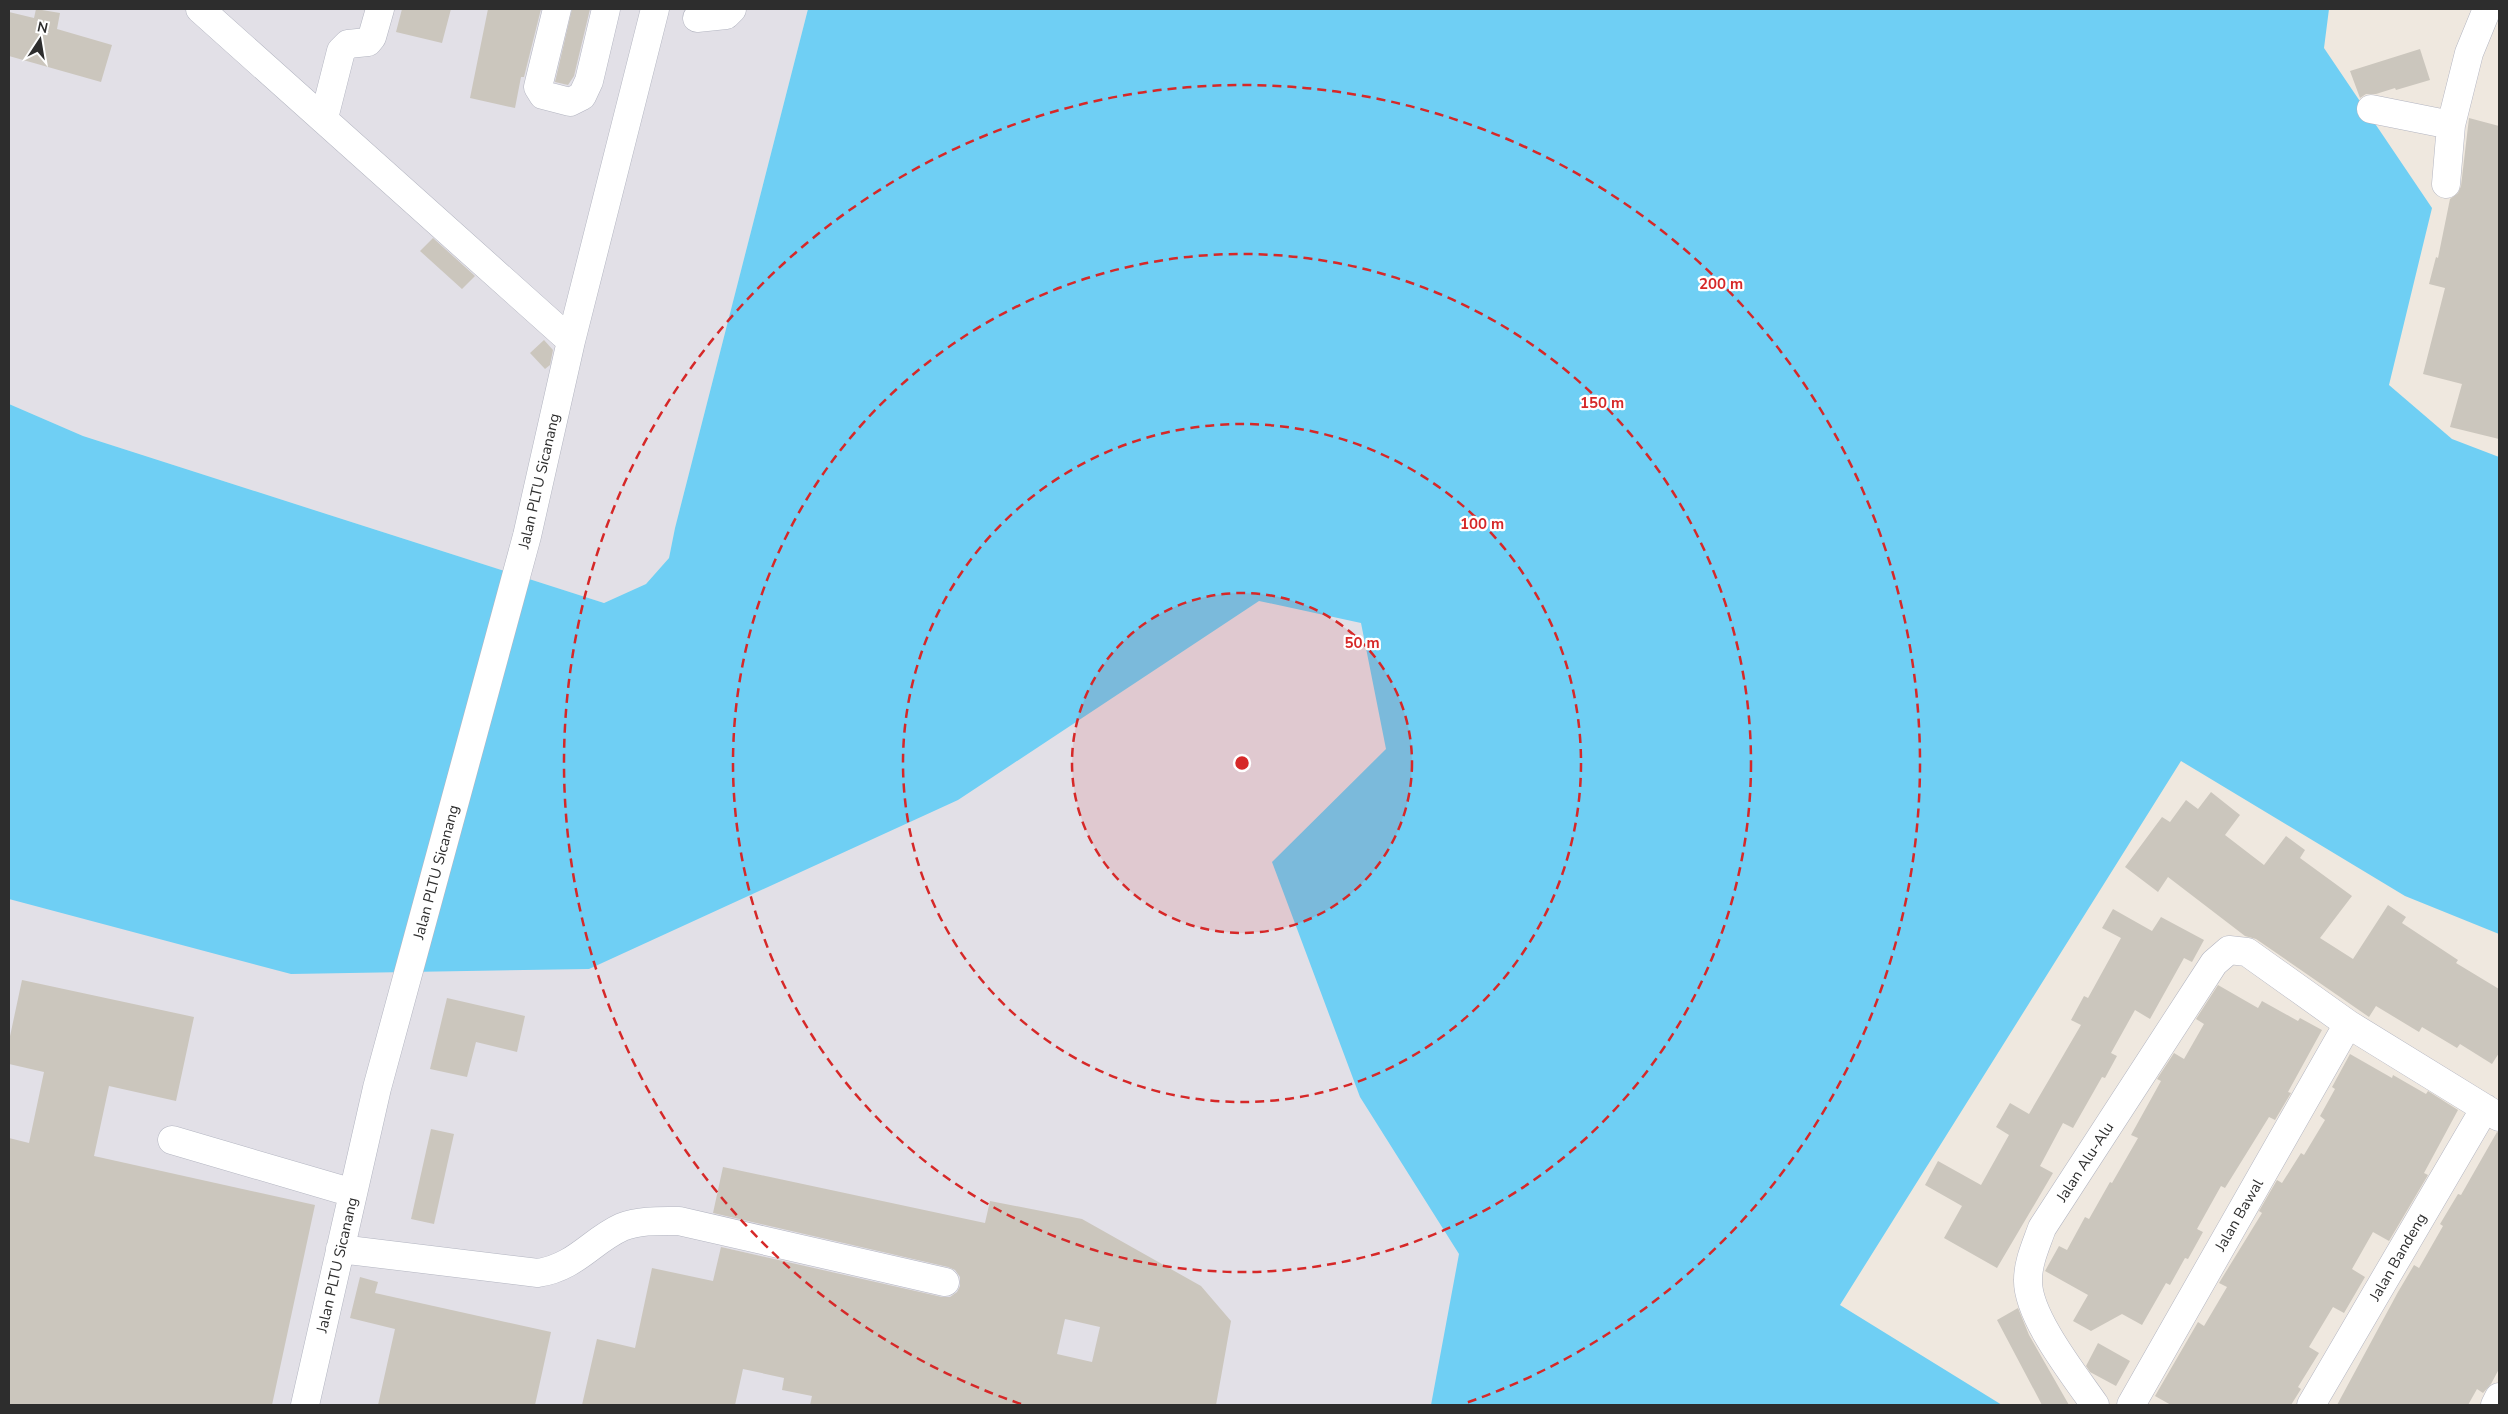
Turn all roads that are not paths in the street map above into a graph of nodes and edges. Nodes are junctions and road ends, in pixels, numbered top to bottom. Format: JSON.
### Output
{"nodes":[{"id":1,"x":200,"y":9,"type":"edge"},
{"id":2,"x":380,"y":9,"type":"edge"},
{"id":3,"x":556,"y":9,"type":"edge"},
{"id":4,"x":606,"y":9,"type":"edge"},
{"id":5,"x":655,"y":9,"type":"edge"},
{"id":6,"x":732,"y":9,"type":"edge"},
{"id":7,"x":2488,"y":9,"type":"edge"},
{"id":8,"x":697,"y":18,"type":"dead end"},
{"id":9,"x":2371,"y":110,"type":"dead end"},
{"id":10,"x":324,"y":118,"type":"junction"},
{"id":11,"x":2451,"y":125,"type":"junction"},
{"id":12,"x":2446,"y":184,"type":"dead end"},
{"id":13,"x":571,"y":341,"type":"junction"},
{"id":14,"x":2348,"y":1024,"type":"junction"},
{"id":15,"x":2492,"y":1113,"type":"edge"},
{"id":16,"x":172,"y":1140,"type":"dead end"},
{"id":17,"x":353,"y":1193,"type":"junction"},
{"id":18,"x":340,"y":1250,"type":"junction"},
{"id":19,"x":945,"y":1282,"type":"dead end"},
{"id":20,"x":2499,"y":1397,"type":"edge"},
{"id":21,"x":305,"y":1405,"type":"edge"},
{"id":22,"x":2095,"y":1405,"type":"edge"},
{"id":23,"x":2131,"y":1405,"type":"edge"},
{"id":24,"x":2311,"y":1405,"type":"edge"},
{"id":25,"x":2494,"y":1405,"type":"edge"}],
"edges":[{"from":1,"to":10,"type":"street"},
{"from":2,"to":10,"type":"street"},
{"from":3,"to":4,"type":"street"},
{"from":5,"to":13,"type":"street","name":"Jalan PLTU Sicanang"},
{"from":6,"to":8,"type":"street"},
{"from":7,"to":11,"type":"street"},
{"from":9,"to":11,"type":"street"},
{"from":10,"to":13,"type":"street"},
{"from":11,"to":12,"type":"street"},
{"from":13,"to":17,"type":"street","name":"Jalan PLTU Sicanang"},
{"from":14,"to":15,"type":"street"},
{"from":14,"to":22,"type":"street","name":"Jalan Alu-Alu"},
{"from":14,"to":23,"type":"street","name":"Jalan Bawal"},
{"from":15,"to":24,"type":"street","name":"Jalan Bandeng"},
{"from":16,"to":17,"type":"street"},
{"from":17,"to":18,"type":"street","name":"Jalan PLTU Sicanang"},
{"from":18,"to":19,"type":"street"},
{"from":18,"to":21,"type":"street","name":"Jalan PLTU Sicanang"},
{"from":20,"to":25,"type":"street"}]}
